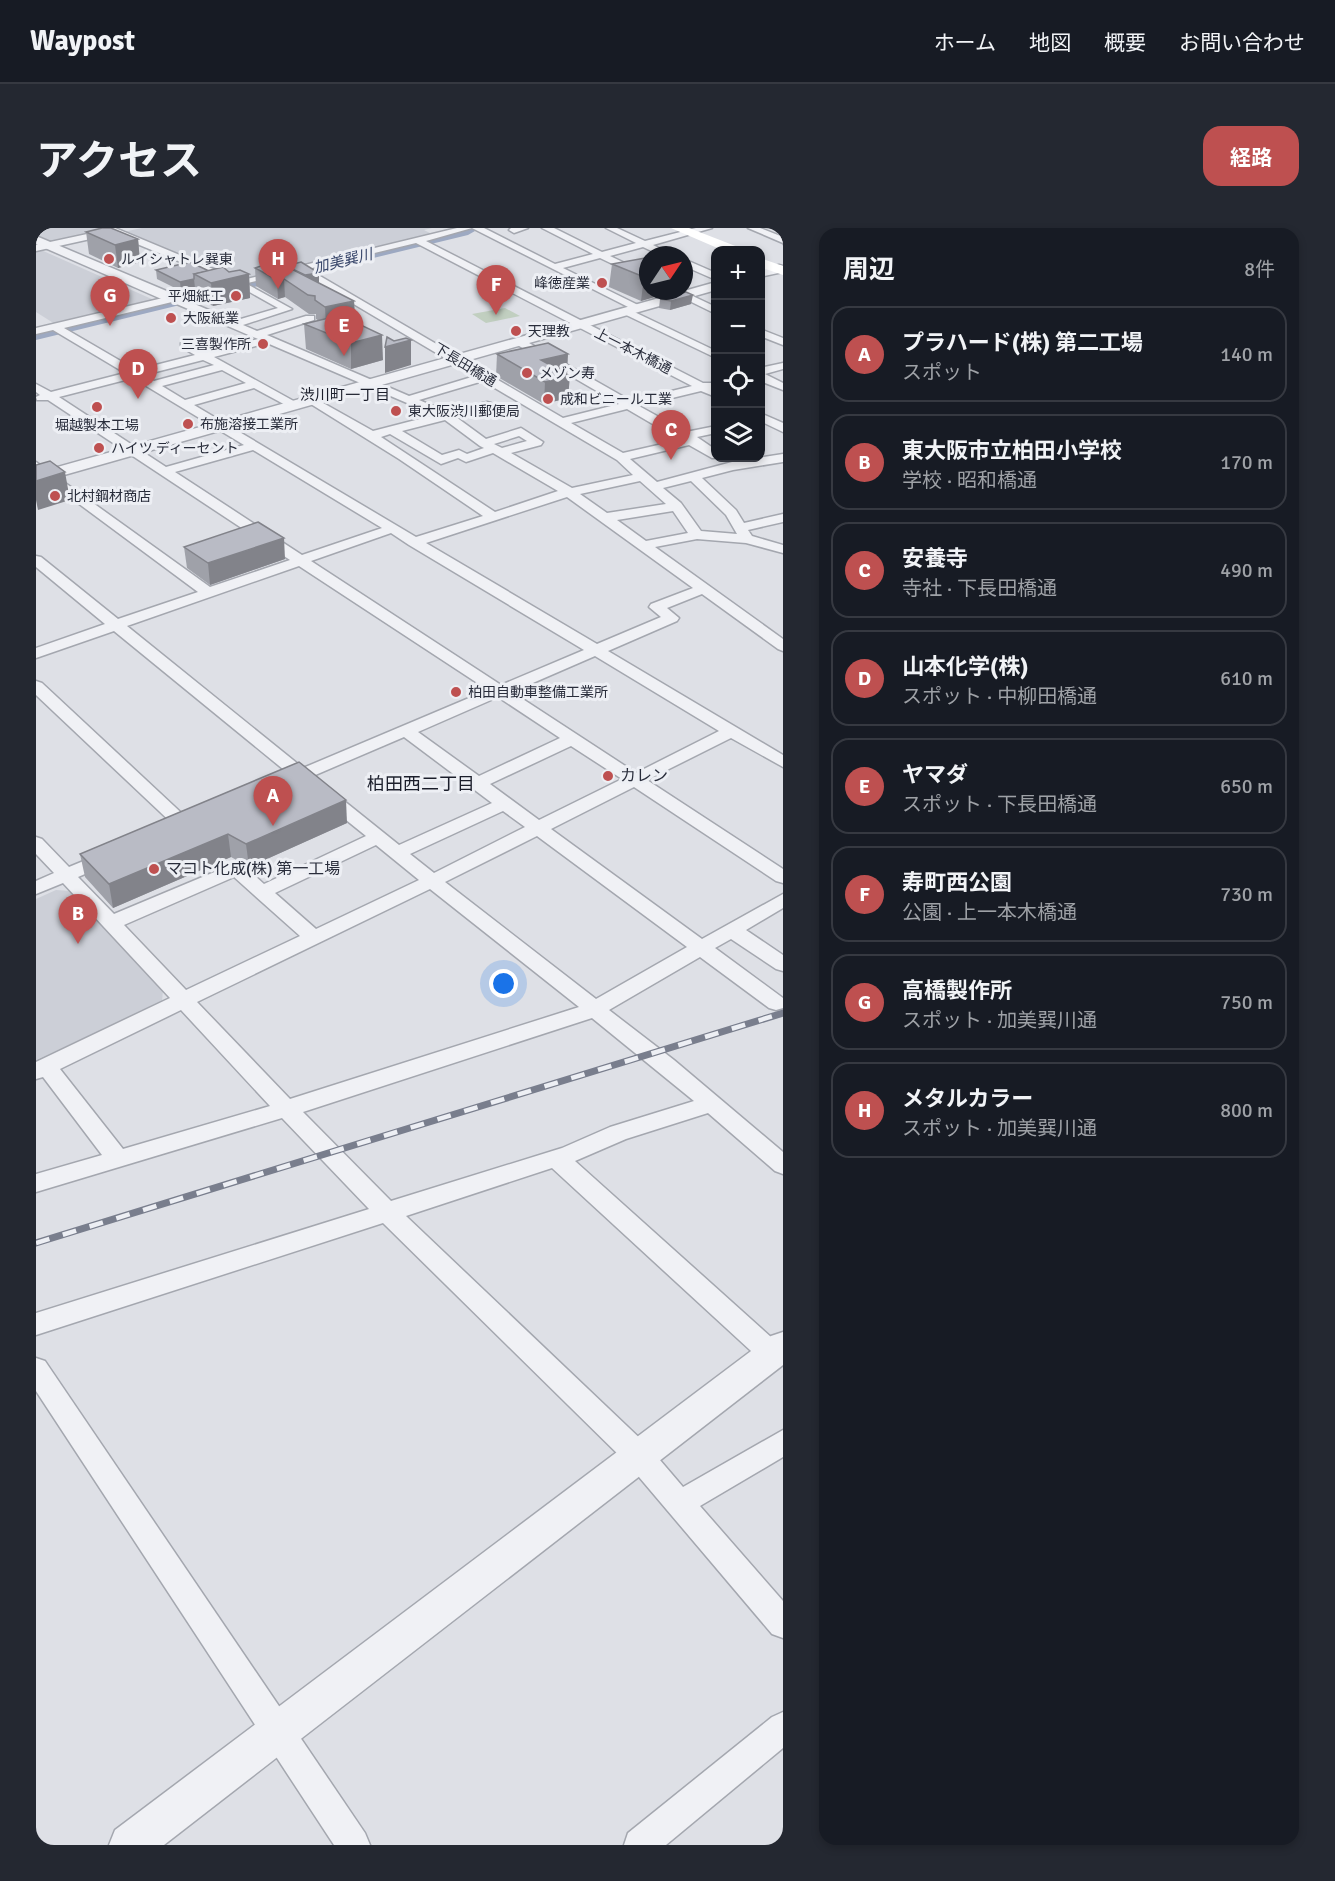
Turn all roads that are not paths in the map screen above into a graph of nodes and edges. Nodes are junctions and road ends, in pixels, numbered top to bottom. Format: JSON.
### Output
{"nodes":[{"id":1,"x":130,"y":228,"type":"edge"},
{"id":2,"x":477,"y":228,"type":"edge"},
{"id":3,"x":547,"y":228,"type":"edge"},
{"id":4,"x":610,"y":228,"type":"edge"},
{"id":5,"x":707,"y":228,"type":"edge"},
{"id":6,"x":752,"y":228,"type":"edge"},
{"id":7,"x":777,"y":228,"type":"edge"},
{"id":8,"x":466,"y":229,"type":"edge"},
{"id":9,"x":683,"y":230,"type":"edge"},
{"id":10,"x":114,"y":231,"type":"junction"},
{"id":11,"x":762,"y":232,"type":"junction"},
{"id":12,"x":783,"y":240,"type":"edge"},
{"id":13,"x":420,"y":242,"type":"junction"},
{"id":14,"x":40,"y":244,"type":"edge"},
{"id":15,"x":644,"y":244,"type":"junction"},
{"id":16,"x":648,"y":246,"type":"edge"},
{"id":17,"x":723,"y":246,"type":"edge"},
{"id":18,"x":601,"y":255,"type":"junction"},
{"id":19,"x":765,"y":264,"type":"edge"},
{"id":20,"x":693,"y":266,"type":"edge"},
{"id":21,"x":554,"y":267,"type":"junction"},
{"id":22,"x":303,"y":269,"type":"junction"},
{"id":23,"x":782,"y":270,"type":"edge"},
{"id":24,"x":765,"y":272,"type":"edge"},
{"id":25,"x":639,"y":274,"type":"edge"},
{"id":26,"x":711,"y":275,"type":"edge"},
{"id":27,"x":238,"y":282,"type":"junction"},
{"id":28,"x":711,"y":287,"type":"edge"},
{"id":29,"x":693,"y":290,"type":"edge"},
{"id":30,"x":207,"y":293,"type":"junction"},
{"id":31,"x":178,"y":300,"type":"junction"},
{"id":32,"x":657,"y":300,"type":"edge"},
{"id":33,"x":691,"y":300,"type":"edge"},
{"id":34,"x":631,"y":309,"type":"junction"},
{"id":35,"x":711,"y":310,"type":"edge"},
{"id":36,"x":36,"y":317,"type":"edge"},
{"id":37,"x":310,"y":318,"type":"dead end"},
{"id":38,"x":579,"y":323,"type":"junction"},
{"id":39,"x":233,"y":325,"type":"junction"},
{"id":40,"x":56,"y":328,"type":"junction"},
{"id":41,"x":765,"y":330,"type":"edge"},
{"id":42,"x":36,"y":331,"type":"edge"},
{"id":43,"x":256,"y":335,"type":"junction"},
{"id":44,"x":267,"y":340,"type":"junction"},
{"id":45,"x":518,"y":341,"type":"junction"},
{"id":46,"x":711,"y":342,"type":"edge"},
{"id":47,"x":783,"y":342,"type":"edge"},
{"id":48,"x":185,"y":345,"type":"dead end"},
{"id":49,"x":698,"y":346,"type":"junction"},
{"id":50,"x":714,"y":354,"type":"edge"},
{"id":51,"x":205,"y":356,"type":"junction"},
{"id":52,"x":455,"y":360,"type":"junction"},
{"id":53,"x":224,"y":366,"type":"junction"},
{"id":54,"x":783,"y":366,"type":"edge"},
{"id":55,"x":765,"y":372,"type":"edge"},
{"id":56,"x":134,"y":374,"type":"junction"},
{"id":57,"x":484,"y":377,"type":"junction"},
{"id":58,"x":765,"y":377,"type":"edge"},
{"id":59,"x":256,"y":384,"type":"junction"},
{"id":60,"x":370,"y":384,"type":"junction"},
{"id":61,"x":495,"y":384,"type":"junction"},
{"id":62,"x":711,"y":385,"type":"edge"},
{"id":63,"x":153,"y":386,"type":"junction"},
{"id":64,"x":36,"y":387,"type":"edge"},
{"id":65,"x":702,"y":387,"type":"junction"},
{"id":66,"x":783,"y":387,"type":"edge"},
{"id":67,"x":711,"y":392,"type":"edge"},
{"id":68,"x":49,"y":396,"type":"junction"},
{"id":69,"x":445,"y":398,"type":"dead end"},
{"id":70,"x":406,"y":399,"type":"junction"},
{"id":71,"x":36,"y":400,"type":"edge"},
{"id":72,"x":312,"y":401,"type":"junction"},
{"id":73,"x":183,"y":404,"type":"junction"},
{"id":74,"x":296,"y":405,"type":"junction"},
{"id":75,"x":487,"y":405,"type":"dead end"},
{"id":76,"x":631,"y":405,"type":"junction"},
{"id":77,"x":447,"y":416,"type":"junction"},
{"id":78,"x":765,"y":419,"type":"edge"},
{"id":79,"x":560,"y":422,"type":"junction"},
{"id":80,"x":221,"y":426,"type":"junction"},
{"id":81,"x":783,"y":428,"type":"edge"},
{"id":82,"x":392,"y":430,"type":"junction"},
{"id":83,"x":711,"y":431,"type":"edge"},
{"id":84,"x":373,"y":435,"type":"junction"},
{"id":85,"x":690,"y":438,"type":"junction"},
{"id":86,"x":253,"y":446,"type":"junction"},
{"id":87,"x":493,"y":448,"type":"junction"},
{"id":88,"x":132,"y":451,"type":"junction"},
{"id":89,"x":711,"y":452,"type":"edge"},
{"id":90,"x":621,"y":457,"type":"junction"},
{"id":91,"x":783,"y":458,"type":"edge"},
{"id":92,"x":726,"y":462,"type":"edge"},
{"id":93,"x":732,"y":466,"type":"junction"},
{"id":94,"x":165,"y":471,"type":"junction"},
{"id":95,"x":40,"y":473,"type":"edge"},
{"id":96,"x":644,"y":476,"type":"junction"},
{"id":97,"x":694,"y":477,"type":"junction"},
{"id":98,"x":657,"y":486,"type":"junction"},
{"id":99,"x":568,"y":491,"type":"junction"},
{"id":100,"x":676,"y":506,"type":"junction"},
{"id":101,"x":492,"y":516,"type":"junction"},
{"id":102,"x":603,"y":518,"type":"junction"},
{"id":103,"x":783,"y":518,"type":"edge"},
{"id":104,"x":391,"y":529,"type":"junction"},
{"id":105,"x":743,"y":534,"type":"junction"},
{"id":106,"x":697,"y":536,"type":"junction"},
{"id":107,"x":414,"y":542,"type":"junction"},
{"id":108,"x":642,"y":546,"type":"junction"},
{"id":109,"x":782,"y":547,"type":"edge"},
{"id":110,"x":36,"y":560,"type":"edge"},
{"id":111,"x":300,"y":561,"type":"junction"},
{"id":112,"x":702,"y":589,"type":"junction"},
{"id":113,"x":209,"y":593,"type":"junction"},
{"id":114,"x":117,"y":625,"type":"junction"},
{"id":115,"x":782,"y":645,"type":"edge"},
{"id":116,"x":596,"y":650,"type":"junction"},
{"id":117,"x":36,"y":653,"type":"edge"},
{"id":118,"x":36,"y":686,"type":"edge"},
{"id":119,"x":499,"y":691,"type":"junction"},
{"id":120,"x":406,"y":730,"type":"junction"},
{"id":121,"x":732,"y":732,"type":"junction"},
{"id":122,"x":572,"y":739,"type":"junction"},
{"id":123,"x":783,"y":762,"type":"edge"},
{"id":124,"x":302,"y":774,"type":"junction"},
{"id":125,"x":635,"y":780,"type":"junction"},
{"id":126,"x":478,"y":783,"type":"junction"},
{"id":127,"x":280,"y":784,"type":"edge"},
{"id":128,"x":504,"y":804,"type":"junction"},
{"id":129,"x":537,"y":829,"type":"junction"},
{"id":130,"x":162,"y":833,"type":"edge"},
{"id":131,"x":378,"y":837,"type":"junction"},
{"id":132,"x":36,"y":843,"type":"edge"},
{"id":133,"x":130,"y":847,"type":"edge"},
{"id":134,"x":397,"y":853,"type":"junction"},
{"id":135,"x":66,"y":875,"type":"junction"},
{"id":136,"x":783,"y":877,"type":"edge"},
{"id":137,"x":432,"y":881,"type":"junction"},
{"id":138,"x":36,"y":888,"type":"edge"},
{"id":139,"x":262,"y":892,"type":"junction"},
{"id":140,"x":783,"y":900,"type":"edge"},
{"id":141,"x":111,"y":923,"type":"junction"},
{"id":142,"x":732,"y":930,"type":"junction"},
{"id":143,"x":314,"y":938,"type":"junction"},
{"id":144,"x":699,"y":948,"type":"junction"},
{"id":145,"x":783,"y":964,"type":"edge"},
{"id":146,"x":185,"y":1000,"type":"junction"},
{"id":147,"x":776,"y":1003,"type":"dead end"},
{"id":148,"x":593,"y":1010,"type":"junction"},
{"id":149,"x":41,"y":1069,"type":"edge"},
{"id":150,"x":712,"y":1104,"type":"junction"},
{"id":151,"x":286,"y":1109,"type":"junction"},
{"id":152,"x":118,"y":1158,"type":"junction"},
{"id":153,"x":556,"y":1158,"type":"junction"},
{"id":154,"x":783,"y":1165,"type":"edge"},
{"id":155,"x":36,"y":1183,"type":"edge"},
{"id":156,"x":386,"y":1211,"type":"junction"},
{"id":157,"x":36,"y":1324,"type":"edge"},
{"id":158,"x":777,"y":1350,"type":"edge"},
{"id":159,"x":36,"y":1369,"type":"edge"},
{"id":160,"x":783,"y":1442,"type":"edge"},
{"id":161,"x":638,"y":1455,"type":"junction"},
{"id":162,"x":680,"y":1503,"type":"junction"},
{"id":163,"x":783,"y":1623,"type":"edge"},
{"id":164,"x":783,"y":1728,"type":"edge"},
{"id":165,"x":279,"y":1731,"type":"junction"},
{"id":166,"x":130,"y":1845,"type":"edge"},
{"id":167,"x":352,"y":1845,"type":"edge"},
{"id":168,"x":640,"y":1845,"type":"edge"}],
"edges":[{"from":1,"to":10,"type":"street"},
{"from":2,"to":21,"type":"street"},
{"from":3,"to":18,"type":"street"},
{"from":4,"to":15,"type":"street"},
{"from":5,"to":9,"type":"street"},
{"from":6,"to":11,"type":"street"},
{"from":7,"to":11,"type":"street"},
{"from":8,"to":13,"type":"street"},
{"from":9,"to":15,"type":"street"},
{"from":9,"to":17,"type":"main road"},
{"from":10,"to":14,"type":"street"},
{"from":10,"to":27,"type":"street"},
{"from":11,"to":12,"type":"street"},
{"from":13,"to":22,"type":"street"},
{"from":13,"to":38,"type":"street","name":"上一本木橋通"},
{"from":14,"to":31,"type":"street"},
{"from":15,"to":16,"type":"street"},
{"from":15,"to":18,"type":"street"},
{"from":18,"to":21,"type":"street"},
{"from":18,"to":25,"type":"street"},
{"from":19,"to":23,"type":"main road"},
{"from":20,"to":26,"type":"street"},
{"from":21,"to":34,"type":"street"},
{"from":22,"to":27,"type":"street"},
{"from":22,"to":52,"type":"street","name":"下長田橋通"},
{"from":23,"to":24,"type":"street"},
{"from":27,"to":30,"type":"street"},
{"from":28,"to":29,"type":"street"},
{"from":30,"to":31,"type":"street"},
{"from":30,"to":39,"type":"street"},
{"from":31,"to":39,"type":"street"},
{"from":31,"to":40,"type":"street"},
{"from":32,"to":34,"type":"street"},
{"from":33,"to":35,"type":"street"},
{"from":34,"to":38,"type":"street"},
{"from":34,"to":49,"type":"street"},
{"from":36,"to":40,"type":"street"},
{"from":37,"to":43,"type":"street"},
{"from":38,"to":45,"type":"street"},
{"from":38,"to":65,"type":"street","name":"上一本木橋通"},
{"from":39,"to":43,"type":"street"},
{"from":40,"to":42,"type":"street"},
{"from":40,"to":56,"type":"street"},
{"from":41,"to":47,"type":"street"},
{"from":43,"to":44,"type":"street"},
{"from":44,"to":51,"type":"street"},
{"from":44,"to":60,"type":"street"},
{"from":45,"to":52,"type":"street"},
{"from":45,"to":76,"type":"street"},
{"from":46,"to":49,"type":"street"},
{"from":48,"to":51,"type":"street"},
{"from":49,"to":50,"type":"street"},
{"from":51,"to":53,"type":"street"},
{"from":51,"to":56,"type":"street"},
{"from":52,"to":57,"type":"street","name":"下長田橋通"},
{"from":52,"to":60,"type":"street"},
{"from":53,"to":59,"type":"street"},
{"from":53,"to":63,"type":"street"},
{"from":54,"to":55,"type":"street"},
{"from":56,"to":63,"type":"street"},
{"from":56,"to":68,"type":"street"},
{"from":57,"to":61,"type":"street","name":"下長田橋通"},
{"from":57,"to":70,"type":"street"},
{"from":58,"to":66,"type":"street"},
{"from":59,"to":73,"type":"street"},
{"from":59,"to":74,"type":"street"},
{"from":60,"to":70,"type":"street"},
{"from":60,"to":72,"type":"street"},
{"from":61,"to":69,"type":"street"},
{"from":61,"to":79,"type":"street","name":"下長田橋通"},
{"from":62,"to":65,"type":"street"},
{"from":63,"to":73,"type":"street"},
{"from":64,"to":68,"type":"street"},
{"from":65,"to":67,"type":"street","name":"上一本木橋通"},
{"from":65,"to":76,"type":"street"},
{"from":68,"to":71,"type":"street"},
{"from":68,"to":88,"type":"street"},
{"from":70,"to":77,"type":"street"},
{"from":72,"to":74,"type":"street"},
{"from":72,"to":84,"type":"street"},
{"from":73,"to":80,"type":"street"},
{"from":74,"to":80,"type":"street"},
{"from":75,"to":77,"type":"street"},
{"from":76,"to":79,"type":"street"},
{"from":76,"to":85,"type":"street"},
{"from":77,"to":82,"type":"street"},
{"from":77,"to":87,"type":"street"},
{"from":78,"to":81,"type":"street"},
{"from":79,"to":90,"type":"street","name":"下長田橋通"},
{"from":80,"to":86,"type":"street"},
{"from":80,"to":88,"type":"street"},
{"from":82,"to":84,"type":"street"},
{"from":82,"to":87,"type":"street"},
{"from":83,"to":85,"type":"street"},
{"from":84,"to":101,"type":"street"},
{"from":85,"to":89,"type":"street"},
{"from":85,"to":90,"type":"street"},
{"from":86,"to":94,"type":"street"},
{"from":86,"to":104,"type":"street"},
{"from":87,"to":99,"type":"street"},
{"from":88,"to":94,"type":"street"},
{"from":88,"to":95,"type":"street"},
{"from":90,"to":96,"type":"street","name":"下長田橋通"},
{"from":91,"to":93,"type":"street"},
{"from":92,"to":93,"type":"street"},
{"from":93,"to":97,"type":"street"},
{"from":94,"to":111,"type":"street"},
{"from":95,"to":113,"type":"street"},
{"from":96,"to":98,"type":"street","name":"下長田橋通"},
{"from":96,"to":99,"type":"street"},
{"from":97,"to":98,"type":"street"},
{"from":97,"to":105,"type":"street"},
{"from":98,"to":100,"type":"street","name":"下長田橋通"},
{"from":99,"to":101,"type":"street"},
{"from":99,"to":102,"type":"street"},
{"from":100,"to":102,"type":"street"},
{"from":100,"to":106,"type":"street","name":"下長田橋通"},
{"from":101,"to":107,"type":"street"},
{"from":102,"to":108,"type":"street"},
{"from":103,"to":105,"type":"street"},
{"from":104,"to":107,"type":"street"},
{"from":104,"to":111,"type":"street"},
{"from":105,"to":106,"type":"street"},
{"from":105,"to":109,"type":"street"},
{"from":106,"to":108,"type":"street"},
{"from":107,"to":116,"type":"street"},
{"from":108,"to":112,"type":"street"},
{"from":110,"to":114,"type":"street"},
{"from":111,"to":113,"type":"street"},
{"from":111,"to":119,"type":"street"},
{"from":112,"to":115,"type":"street"},
{"from":112,"to":116,"type":"street"},
{"from":113,"to":114,"type":"street"},
{"from":114,"to":117,"type":"street"},
{"from":114,"to":124,"type":"street"},
{"from":116,"to":119,"type":"street"},
{"from":116,"to":121,"type":"street"},
{"from":118,"to":130,"type":"street"},
{"from":119,"to":120,"type":"street"},
{"from":119,"to":122,"type":"street"},
{"from":120,"to":124,"type":"street"},
{"from":120,"to":126,"type":"street"},
{"from":121,"to":123,"type":"street"},
{"from":121,"to":125,"type":"street"},
{"from":122,"to":125,"type":"street"},
{"from":122,"to":126,"type":"street"},
{"from":124,"to":127,"type":"street"},
{"from":124,"to":131,"type":"street"},
{"from":125,"to":129,"type":"street"},
{"from":125,"to":136,"type":"street"},
{"from":126,"to":128,"type":"street"},
{"from":128,"to":129,"type":"street"},
{"from":128,"to":134,"type":"street"},
{"from":129,"to":137,"type":"street"},
{"from":129,"to":144,"type":"street"},
{"from":131,"to":134,"type":"street"},
{"from":131,"to":139,"type":"street"},
{"from":132,"to":135,"type":"street"},
{"from":133,"to":135,"type":"street"},
{"from":134,"to":137,"type":"street"},
{"from":135,"to":138,"type":"street"},
{"from":135,"to":141,"type":"street"},
{"from":137,"to":143,"type":"street"},
{"from":137,"to":148,"type":"street"},
{"from":139,"to":141,"type":"street"},
{"from":139,"to":143,"type":"street"},
{"from":140,"to":142,"type":"street"},
{"from":141,"to":146,"type":"street"},
{"from":142,"to":144,"type":"street"},
{"from":142,"to":145,"type":"street"},
{"from":143,"to":146,"type":"street"},
{"from":144,"to":147,"type":"street"},
{"from":144,"to":148,"type":"street"},
{"from":146,"to":149,"type":"street"},
{"from":146,"to":151,"type":"street"},
{"from":148,"to":150,"type":"street"},
{"from":148,"to":151,"type":"street"},
{"from":149,"to":152,"type":"street"},
{"from":150,"to":153,"type":"street"},
{"from":150,"to":154,"type":"street"},
{"from":151,"to":152,"type":"street"},
{"from":151,"to":156,"type":"street"},
{"from":152,"to":155,"type":"street"},
{"from":153,"to":156,"type":"street"},
{"from":153,"to":158,"type":"street"},
{"from":156,"to":157,"type":"street"},
{"from":156,"to":161,"type":"street"},
{"from":158,"to":161,"type":"street"},
{"from":159,"to":165,"type":"street"},
{"from":160,"to":162,"type":"street"},
{"from":161,"to":162,"type":"street"},
{"from":161,"to":165,"type":"street"},
{"from":162,"to":163,"type":"street"},
{"from":164,"to":168,"type":"street"},
{"from":165,"to":166,"type":"street"},
{"from":165,"to":167,"type":"street"}]}
